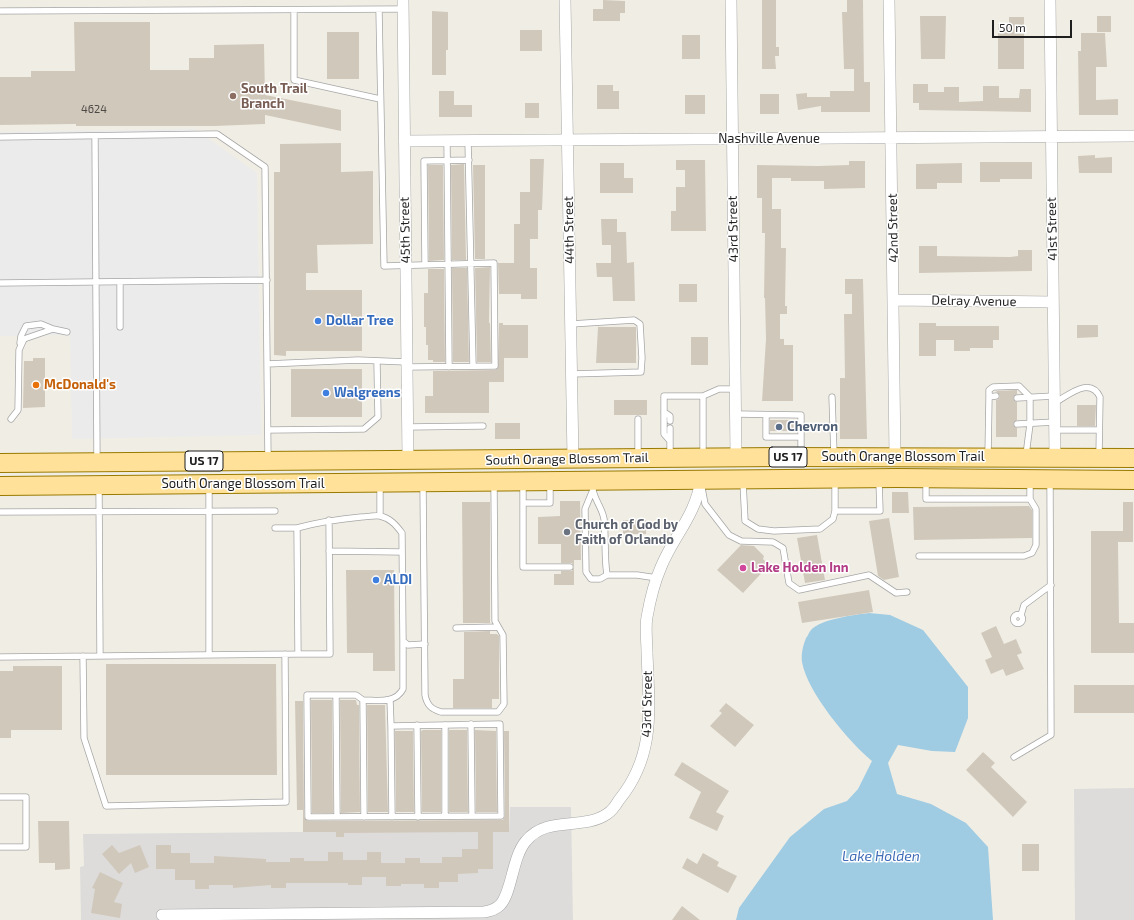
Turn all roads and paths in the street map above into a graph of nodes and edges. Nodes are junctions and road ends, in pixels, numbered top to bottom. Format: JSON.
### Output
{"nodes":[{"id":1,"x":565,"y":0,"type":"edge"},
{"id":2,"x":730,"y":0,"type":"edge"},
{"id":3,"x":889,"y":0,"type":"edge"},
{"id":4,"x":1050,"y":0,"type":"edge"},
{"id":5,"x":403,"y":5,"type":"edge"},
{"id":6,"x":294,"y":10,"type":"junction"},
{"id":7,"x":379,"y":10,"type":"junction"},
{"id":8,"x":0,"y":11,"type":"edge"},
{"id":9,"x":380,"y":99,"type":"junction"},
{"id":10,"x":96,"y":136,"type":"junction"},
{"id":11,"x":1134,"y":136,"type":"edge"},
{"id":12,"x":0,"y":137,"type":"edge"},
{"id":13,"x":1051,"y":137,"type":"junction"},
{"id":14,"x":891,"y":138,"type":"junction"},
{"id":15,"x":732,"y":139,"type":"junction"},
{"id":16,"x":404,"y":141,"type":"junction"},
{"id":17,"x":447,"y":141,"type":"junction"},
{"id":18,"x":468,"y":141,"type":"junction"},
{"id":19,"x":567,"y":141,"type":"junction"},
{"id":20,"x":469,"y":160,"type":"junction"},
{"id":21,"x":447,"y":161,"type":"junction"},
{"id":22,"x":448,"y":264,"type":"junction"},
{"id":23,"x":471,"y":264,"type":"junction"},
{"id":24,"x":426,"y":265,"type":"junction"},
{"id":25,"x":406,"y":266,"type":"junction"},
{"id":26,"x":267,"y":280,"type":"junction"},
{"id":27,"x":96,"y":282,"type":"junction"},
{"id":28,"x":120,"y":282,"type":"junction"},
{"id":29,"x":0,"y":283,"type":"edge"},
{"id":30,"x":894,"y":300,"type":"junction"},
{"id":31,"x":1053,"y":302,"type":"junction"},
{"id":32,"x":570,"y":324,"type":"junction"},
{"id":33,"x":120,"y":327,"type":"dead end"},
{"id":34,"x":54,"y":329,"type":"junction"},
{"id":35,"x":66,"y":332,"type":"dead end"},
{"id":36,"x":19,"y":350,"type":"junction"},
{"id":37,"x":377,"y":362,"type":"junction"},
{"id":38,"x":267,"y":364,"type":"junction"},
{"id":39,"x":407,"y":365,"type":"junction"},
{"id":40,"x":472,"y":366,"type":"junction"},
{"id":41,"x":449,"y":367,"type":"junction"},
{"id":42,"x":571,"y":374,"type":"junction"},
{"id":43,"x":735,"y":389,"type":"junction"},
{"id":44,"x":703,"y":396,"type":"junction"},
{"id":45,"x":996,"y":396,"type":"dead end"},
{"id":46,"x":832,"y":397,"type":"dead end"},
{"id":47,"x":989,"y":397,"type":"junction"},
{"id":48,"x":1030,"y":397,"type":"junction"},
{"id":49,"x":1017,"y":398,"type":"dead end"},
{"id":50,"x":1054,"y":400,"type":"junction"},
{"id":51,"x":664,"y":412,"type":"junction"},
{"id":52,"x":736,"y":414,"type":"junction"},
{"id":53,"x":766,"y":415,"type":"junction"},
{"id":54,"x":11,"y":419,"type":"dead end"},
{"id":55,"x":638,"y":419,"type":"dead end"},
{"id":56,"x":670,"y":421,"type":"dead end"},
{"id":57,"x":988,"y":424,"type":"junction"},
{"id":58,"x":996,"y":424,"type":"dead end"},
{"id":59,"x":1017,"y":424,"type":"dead end"},
{"id":60,"x":1030,"y":424,"type":"junction"},
{"id":61,"x":483,"y":426,"type":"dead end"},
{"id":62,"x":1055,"y":426,"type":"junction"},
{"id":63,"x":407,"y":427,"type":"junction"},
{"id":64,"x":670,"y":428,"type":"dead end"},
{"id":65,"x":268,"y":430,"type":"junction"},
{"id":66,"x":1099,"y":430,"type":"junction"},
{"id":67,"x":783,"y":431,"type":"dead end"},
{"id":68,"x":786,"y":437,"type":"junction"},
{"id":69,"x":800,"y":437,"type":"junction"},
{"id":70,"x":670,"y":449,"type":"junction"},
{"id":71,"x":895,"y":456,"type":"junction"},
{"id":72,"x":736,"y":457,"type":"junction"},
{"id":73,"x":801,"y":457,"type":"junction"},
{"id":74,"x":834,"y":457,"type":"junction"},
{"id":75,"x":988,"y":457,"type":"junction"},
{"id":76,"x":1026,"y":457,"type":"junction"},
{"id":77,"x":1055,"y":457,"type":"junction"},
{"id":78,"x":638,"y":458,"type":"junction"},
{"id":79,"x":702,"y":458,"type":"junction"},
{"id":80,"x":1099,"y":458,"type":"junction"},
{"id":81,"x":1134,"y":458,"type":"edge"},
{"id":82,"x":573,"y":459,"type":"junction"},
{"id":83,"x":408,"y":460,"type":"junction"},
{"id":84,"x":462,"y":460,"type":"junction"},
{"id":85,"x":268,"y":461,"type":"junction"},
{"id":86,"x":97,"y":462,"type":"junction"},
{"id":87,"x":0,"y":463,"type":"edge"},
{"id":88,"x":879,"y":478,"type":"junction"},
{"id":89,"x":926,"y":478,"type":"junction"},
{"id":90,"x":835,"y":479,"type":"junction"},
{"id":91,"x":701,"y":480,"type":"junction"},
{"id":92,"x":743,"y":480,"type":"junction"},
{"id":93,"x":1026,"y":480,"type":"junction"},
{"id":94,"x":1050,"y":480,"type":"junction"},
{"id":95,"x":1134,"y":480,"type":"edge"},
{"id":96,"x":523,"y":481,"type":"junction"},
{"id":97,"x":550,"y":481,"type":"junction"},
{"id":98,"x":380,"y":482,"type":"junction"},
{"id":99,"x":423,"y":482,"type":"junction"},
{"id":100,"x":494,"y":482,"type":"junction"},
{"id":101,"x":343,"y":483,"type":"junction"},
{"id":102,"x":99,"y":484,"type":"junction"},
{"id":103,"x":209,"y":484,"type":"junction"},
{"id":104,"x":0,"y":486,"type":"edge"},
{"id":105,"x":592,"y":487,"type":"junction"},
{"id":106,"x":1030,"y":499,"type":"junction"},
{"id":107,"x":523,"y":503,"type":"junction"},
{"id":108,"x":209,"y":511,"type":"junction"},
{"id":109,"x":275,"y":511,"type":"dead end"},
{"id":110,"x":835,"y":511,"type":"junction"},
{"id":111,"x":0,"y":512,"type":"edge"},
{"id":112,"x":100,"y":512,"type":"junction"},
{"id":113,"x":380,"y":516,"type":"junction"},
{"id":114,"x":329,"y":520,"type":"junction"},
{"id":115,"x":275,"y":528,"type":"dead end"},
{"id":116,"x":297,"y":528,"type":"junction"},
{"id":117,"x":329,"y":552,"type":"junction"},
{"id":118,"x":402,"y":552,"type":"junction"},
{"id":119,"x":919,"y":556,"type":"dead end"},
{"id":120,"x":570,"y":567,"type":"dead end"},
{"id":121,"x":608,"y":575,"type":"junction"},
{"id":122,"x":657,"y":578,"type":"junction"},
{"id":123,"x":1051,"y":585,"type":"junction"},
{"id":124,"x":907,"y":592,"type":"dead end"},
{"id":125,"x":1021,"y":615,"type":"dead end"},
{"id":126,"x":498,"y":627,"type":"junction"},
{"id":127,"x":456,"y":628,"type":"dead end"},
{"id":128,"x":402,"y":641,"type":"junction"},
{"id":129,"x":425,"y":644,"type":"junction"},
{"id":130,"x":285,"y":654,"type":"junction"},
{"id":131,"x":298,"y":654,"type":"junction"},
{"id":132,"x":209,"y":655,"type":"junction"},
{"id":133,"x":83,"y":656,"type":"junction"},
{"id":134,"x":100,"y":656,"type":"junction"},
{"id":135,"x":0,"y":657,"type":"edge"},
{"id":136,"x":336,"y":695,"type":"junction"},
{"id":137,"x":363,"y":700,"type":"junction"},
{"id":138,"x":390,"y":700,"type":"junction"},
{"id":139,"x":471,"y":724,"type":"junction"},
{"id":140,"x":417,"y":725,"type":"junction"},
{"id":141,"x":445,"y":725,"type":"junction"},
{"id":142,"x":391,"y":726,"type":"junction"},
{"id":143,"x":1014,"y":756,"type":"dead end"},
{"id":144,"x":0,"y":797,"type":"edge"},
{"id":145,"x":445,"y":816,"type":"junction"},
{"id":146,"x":472,"y":816,"type":"junction"},
{"id":147,"x":337,"y":817,"type":"junction"},
{"id":148,"x":364,"y":817,"type":"junction"},
{"id":149,"x":392,"y":817,"type":"junction"},
{"id":150,"x":418,"y":817,"type":"junction"},
{"id":151,"x":0,"y":847,"type":"edge"},
{"id":152,"x":162,"y":915,"type":"dead end"}],
"edges":[{"from":1,"to":19,"type":"street","name":"44th Street"},
{"from":2,"to":15,"type":"street","name":"43rd Street"},
{"from":3,"to":14,"type":"street","name":"42nd Street"},
{"from":4,"to":13,"type":"street","name":"41st Street"},
{"from":5,"to":7,"type":"lane"},
{"from":5,"to":16,"type":"street","name":"45th Street"},
{"from":6,"to":7,"type":"lane"},
{"from":6,"to":8,"type":"lane"},
{"from":6,"to":9,"type":"lane"},
{"from":7,"to":9,"type":"lane"},
{"from":9,"to":25,"type":"lane"},
{"from":10,"to":12,"type":"lane"},
{"from":10,"to":26,"type":"lane"},
{"from":10,"to":27,"type":"lane"},
{"from":11,"to":13,"type":"street","name":"Nashville Avenue"},
{"from":13,"to":14,"type":"street","name":"Nashville Avenue"},
{"from":13,"to":31,"type":"street","name":"41st Street"},
{"from":14,"to":15,"type":"street","name":"Nashville Avenue"},
{"from":14,"to":30,"type":"street","name":"42nd Street"},
{"from":15,"to":19,"type":"street","name":"Nashville Avenue"},
{"from":15,"to":43,"type":"street","name":"43rd Street"},
{"from":16,"to":17,"type":"street","name":"Nashville Avenue"},
{"from":16,"to":25,"type":"street","name":"45th Street"},
{"from":17,"to":18,"type":"street","name":"Nashville Avenue"},
{"from":17,"to":21,"type":"lane"},
{"from":18,"to":19,"type":"street","name":"Nashville Avenue"},
{"from":18,"to":20,"type":"lane"},
{"from":19,"to":32,"type":"street","name":"44th Street"},
{"from":20,"to":21,"type":"lane"},
{"from":20,"to":23,"type":"lane"},
{"from":21,"to":22,"type":"lane"},
{"from":21,"to":24,"type":"lane"},
{"from":22,"to":23,"type":"lane"},
{"from":22,"to":24,"type":"lane"},
{"from":22,"to":41,"type":"lane"},
{"from":23,"to":40,"type":"lane"},
{"from":23,"to":40,"type":"lane"},
{"from":24,"to":25,"type":"lane"},
{"from":25,"to":39,"type":"street","name":"45th Street"},
{"from":26,"to":28,"type":"lane"},
{"from":26,"to":38,"type":"lane"},
{"from":27,"to":28,"type":"lane"},
{"from":27,"to":29,"type":"lane"},
{"from":27,"to":86,"type":"lane"},
{"from":28,"to":33,"type":"lane"},
{"from":30,"to":31,"type":"street","name":"Delray Avenue"},
{"from":30,"to":71,"type":"street","name":"42nd Street"},
{"from":31,"to":50,"type":"street","name":"41st Street"},
{"from":32,"to":42,"type":"street","name":"44th Street"},
{"from":32,"to":42,"type":"lane"},
{"from":34,"to":35,"type":"lane"},
{"from":34,"to":36,"type":"lane"},
{"from":34,"to":36,"type":"lane"},
{"from":36,"to":54,"type":"lane"},
{"from":37,"to":38,"type":"lane"},
{"from":37,"to":39,"type":"lane"},
{"from":37,"to":65,"type":"lane"},
{"from":38,"to":65,"type":"lane"},
{"from":39,"to":41,"type":"lane"},
{"from":39,"to":63,"type":"street","name":"45th Street"},
{"from":40,"to":41,"type":"lane"},
{"from":42,"to":82,"type":"street","name":"44th Street"},
{"from":43,"to":44,"type":"lane"},
{"from":43,"to":52,"type":"street","name":"43rd Street"},
{"from":44,"to":51,"type":"lane"},
{"from":44,"to":79,"type":"lane"},
{"from":45,"to":47,"type":"lane"},
{"from":46,"to":74,"type":"lane"},
{"from":47,"to":48,"type":"lane"},
{"from":47,"to":57,"type":"lane"},
{"from":48,"to":49,"type":"lane"},
{"from":48,"to":50,"type":"lane"},
{"from":48,"to":60,"type":"lane"},
{"from":50,"to":62,"type":"street","name":"41st Street"},
{"from":50,"to":66,"type":"lane"},
{"from":51,"to":56,"type":"lane"},
{"from":51,"to":70,"type":"lane"},
{"from":52,"to":53,"type":"lane"},
{"from":52,"to":72,"type":"street","name":"43rd Street"},
{"from":53,"to":68,"type":"lane"},
{"from":53,"to":69,"type":"lane"},
{"from":55,"to":78,"type":"lane"},
{"from":57,"to":58,"type":"lane"},
{"from":57,"to":75,"type":"lane"},
{"from":59,"to":60,"type":"lane"},
{"from":60,"to":62,"type":"lane"},
{"from":60,"to":76,"type":"lane"},
{"from":61,"to":63,"type":"lane"},
{"from":62,"to":66,"type":"lane"},
{"from":62,"to":77,"type":"street","name":"41st Street"},
{"from":63,"to":83,"type":"street","name":"45th Street"},
{"from":64,"to":70,"type":"lane"},
{"from":65,"to":85,"type":"lane"},
{"from":66,"to":80,"type":"lane"},
{"from":67,"to":68,"type":"lane"},
{"from":68,"to":69,"type":"lane"},
{"from":69,"to":73,"type":"lane"},
{"from":70,"to":78,"type":"main road","name":"South Orange Blossom Trail","number":"US 17"},
{"from":70,"to":79,"type":"main road","name":"South Orange Blossom Trail","number":"US 17"},
{"from":71,"to":74,"type":"main road","name":"South Orange Blossom Trail","number":"US 17"},
{"from":71,"to":75,"type":"main road","name":"South Orange Blossom Trail","number":"US 17"},
{"from":72,"to":73,"type":"main road","name":"South Orange Blossom Trail","number":"US 17"},
{"from":72,"to":79,"type":"main road","name":"South Orange Blossom Trail","number":"US 17"},
{"from":73,"to":74,"type":"main road","name":"South Orange Blossom Trail","number":"US 17"},
{"from":75,"to":76,"type":"main road","name":"South Orange Blossom Trail","number":"US 17"},
{"from":76,"to":77,"type":"main road","name":"South Orange Blossom Trail","number":"US 17"},
{"from":77,"to":80,"type":"main road","name":"South Orange Blossom Trail","number":"US 17"},
{"from":77,"to":93,"type":"main road"},
{"from":78,"to":82,"type":"main road","name":"South Orange Blossom Trail","number":"US 17"},
{"from":80,"to":81,"type":"main road","name":"South Orange Blossom Trail","number":"US 17"},
{"from":82,"to":84,"type":"main road","name":"South Orange Blossom Trail","number":"US 17"},
{"from":83,"to":84,"type":"main road","name":"South Orange Blossom Trail","number":"US 17"},
{"from":83,"to":85,"type":"main road","name":"South Orange Blossom Trail","number":"US 17"},
{"from":83,"to":101,"type":"main road"},
{"from":84,"to":99,"type":"main road"},
{"from":85,"to":86,"type":"main road","name":"South Orange Blossom Trail","number":"US 17"},
{"from":86,"to":87,"type":"main road","name":"South Orange Blossom Trail","number":"US 17"},
{"from":88,"to":89,"type":"main road","name":"South Orange Blossom Trail","number":"US 17"},
{"from":88,"to":90,"type":"main road","name":"South Orange Blossom Trail","number":"US 17"},
{"from":88,"to":110,"type":"lane"},
{"from":89,"to":93,"type":"main road","name":"South Orange Blossom Trail","number":"US 17"},
{"from":89,"to":106,"type":"lane"},
{"from":90,"to":92,"type":"main road","name":"South Orange Blossom Trail","number":"US 17"},
{"from":90,"to":110,"type":"lane"},
{"from":91,"to":92,"type":"main road","name":"South Orange Blossom Trail","number":"US 17"},
{"from":91,"to":105,"type":"main road","name":"South Orange Blossom Trail","number":"US 17"},
{"from":91,"to":122,"type":"street","name":"43rd Street"},
{"from":91,"to":124,"type":"lane"},
{"from":92,"to":110,"type":"lane"},
{"from":93,"to":94,"type":"main road","name":"South Orange Blossom Trail","number":"US 17"},
{"from":93,"to":106,"type":"lane"},
{"from":94,"to":95,"type":"main road","name":"South Orange Blossom Trail","number":"US 17"},
{"from":94,"to":123,"type":"lane"},
{"from":96,"to":97,"type":"main road","name":"South Orange Blossom Trail","number":"US 17"},
{"from":96,"to":100,"type":"main road","name":"South Orange Blossom Trail","number":"US 17"},
{"from":96,"to":107,"type":"lane"},
{"from":97,"to":105,"type":"main road","name":"South Orange Blossom Trail","number":"US 17"},
{"from":97,"to":107,"type":"lane"},
{"from":98,"to":99,"type":"main road","name":"South Orange Blossom Trail","number":"US 17"},
{"from":98,"to":101,"type":"main road","name":"South Orange Blossom Trail","number":"US 17"},
{"from":98,"to":113,"type":"lane"},
{"from":99,"to":100,"type":"main road","name":"South Orange Blossom Trail","number":"US 17"},
{"from":99,"to":129,"type":"lane"},
{"from":100,"to":126,"type":"lane"},
{"from":101,"to":103,"type":"main road","name":"South Orange Blossom Trail","number":"US 17"},
{"from":102,"to":103,"type":"main road","name":"South Orange Blossom Trail","number":"US 17"},
{"from":102,"to":104,"type":"main road","name":"South Orange Blossom Trail","number":"US 17"},
{"from":102,"to":112,"type":"lane"},
{"from":103,"to":108,"type":"lane"},
{"from":105,"to":121,"type":"lane"},
{"from":105,"to":121,"type":"lane"},
{"from":106,"to":119,"type":"lane"},
{"from":107,"to":120,"type":"lane"},
{"from":108,"to":109,"type":"lane"},
{"from":108,"to":112,"type":"lane"},
{"from":108,"to":132,"type":"lane"},
{"from":111,"to":112,"type":"lane"},
{"from":112,"to":134,"type":"lane"},
{"from":113,"to":114,"type":"lane"},
{"from":113,"to":118,"type":"lane"},
{"from":114,"to":116,"type":"lane"},
{"from":114,"to":117,"type":"lane"},
{"from":115,"to":116,"type":"lane"},
{"from":116,"to":131,"type":"lane"},
{"from":117,"to":118,"type":"lane"},
{"from":117,"to":131,"type":"lane"},
{"from":118,"to":128,"type":"lane"},
{"from":121,"to":122,"type":"lane"},
{"from":122,"to":152,"type":"street","name":"43rd Street"},
{"from":123,"to":125,"type":"lane"},
{"from":123,"to":143,"type":"lane"},
{"from":126,"to":127,"type":"lane"},
{"from":126,"to":129,"type":"lane"},
{"from":128,"to":129,"type":"lane"},
{"from":128,"to":138,"type":"lane"},
{"from":130,"to":131,"type":"lane"},
{"from":130,"to":132,"type":"lane"},
{"from":130,"to":133,"type":"lane"},
{"from":132,"to":134,"type":"lane"},
{"from":133,"to":134,"type":"lane"},
{"from":133,"to":135,"type":"lane"},
{"from":136,"to":137,"type":"lane"},
{"from":136,"to":147,"type":"lane"},
{"from":136,"to":147,"type":"lane"},
{"from":137,"to":138,"type":"lane"},
{"from":137,"to":148,"type":"lane"},
{"from":138,"to":142,"type":"lane"},
{"from":139,"to":141,"type":"lane"},
{"from":139,"to":146,"type":"lane"},
{"from":139,"to":146,"type":"lane"},
{"from":140,"to":141,"type":"lane"},
{"from":140,"to":142,"type":"lane"},
{"from":140,"to":150,"type":"lane"},
{"from":141,"to":145,"type":"lane"},
{"from":142,"to":149,"type":"lane"},
{"from":144,"to":151,"type":"lane"},
{"from":145,"to":146,"type":"lane"},
{"from":145,"to":150,"type":"lane"},
{"from":147,"to":148,"type":"lane"},
{"from":148,"to":149,"type":"lane"},
{"from":149,"to":150,"type":"lane"}]}
